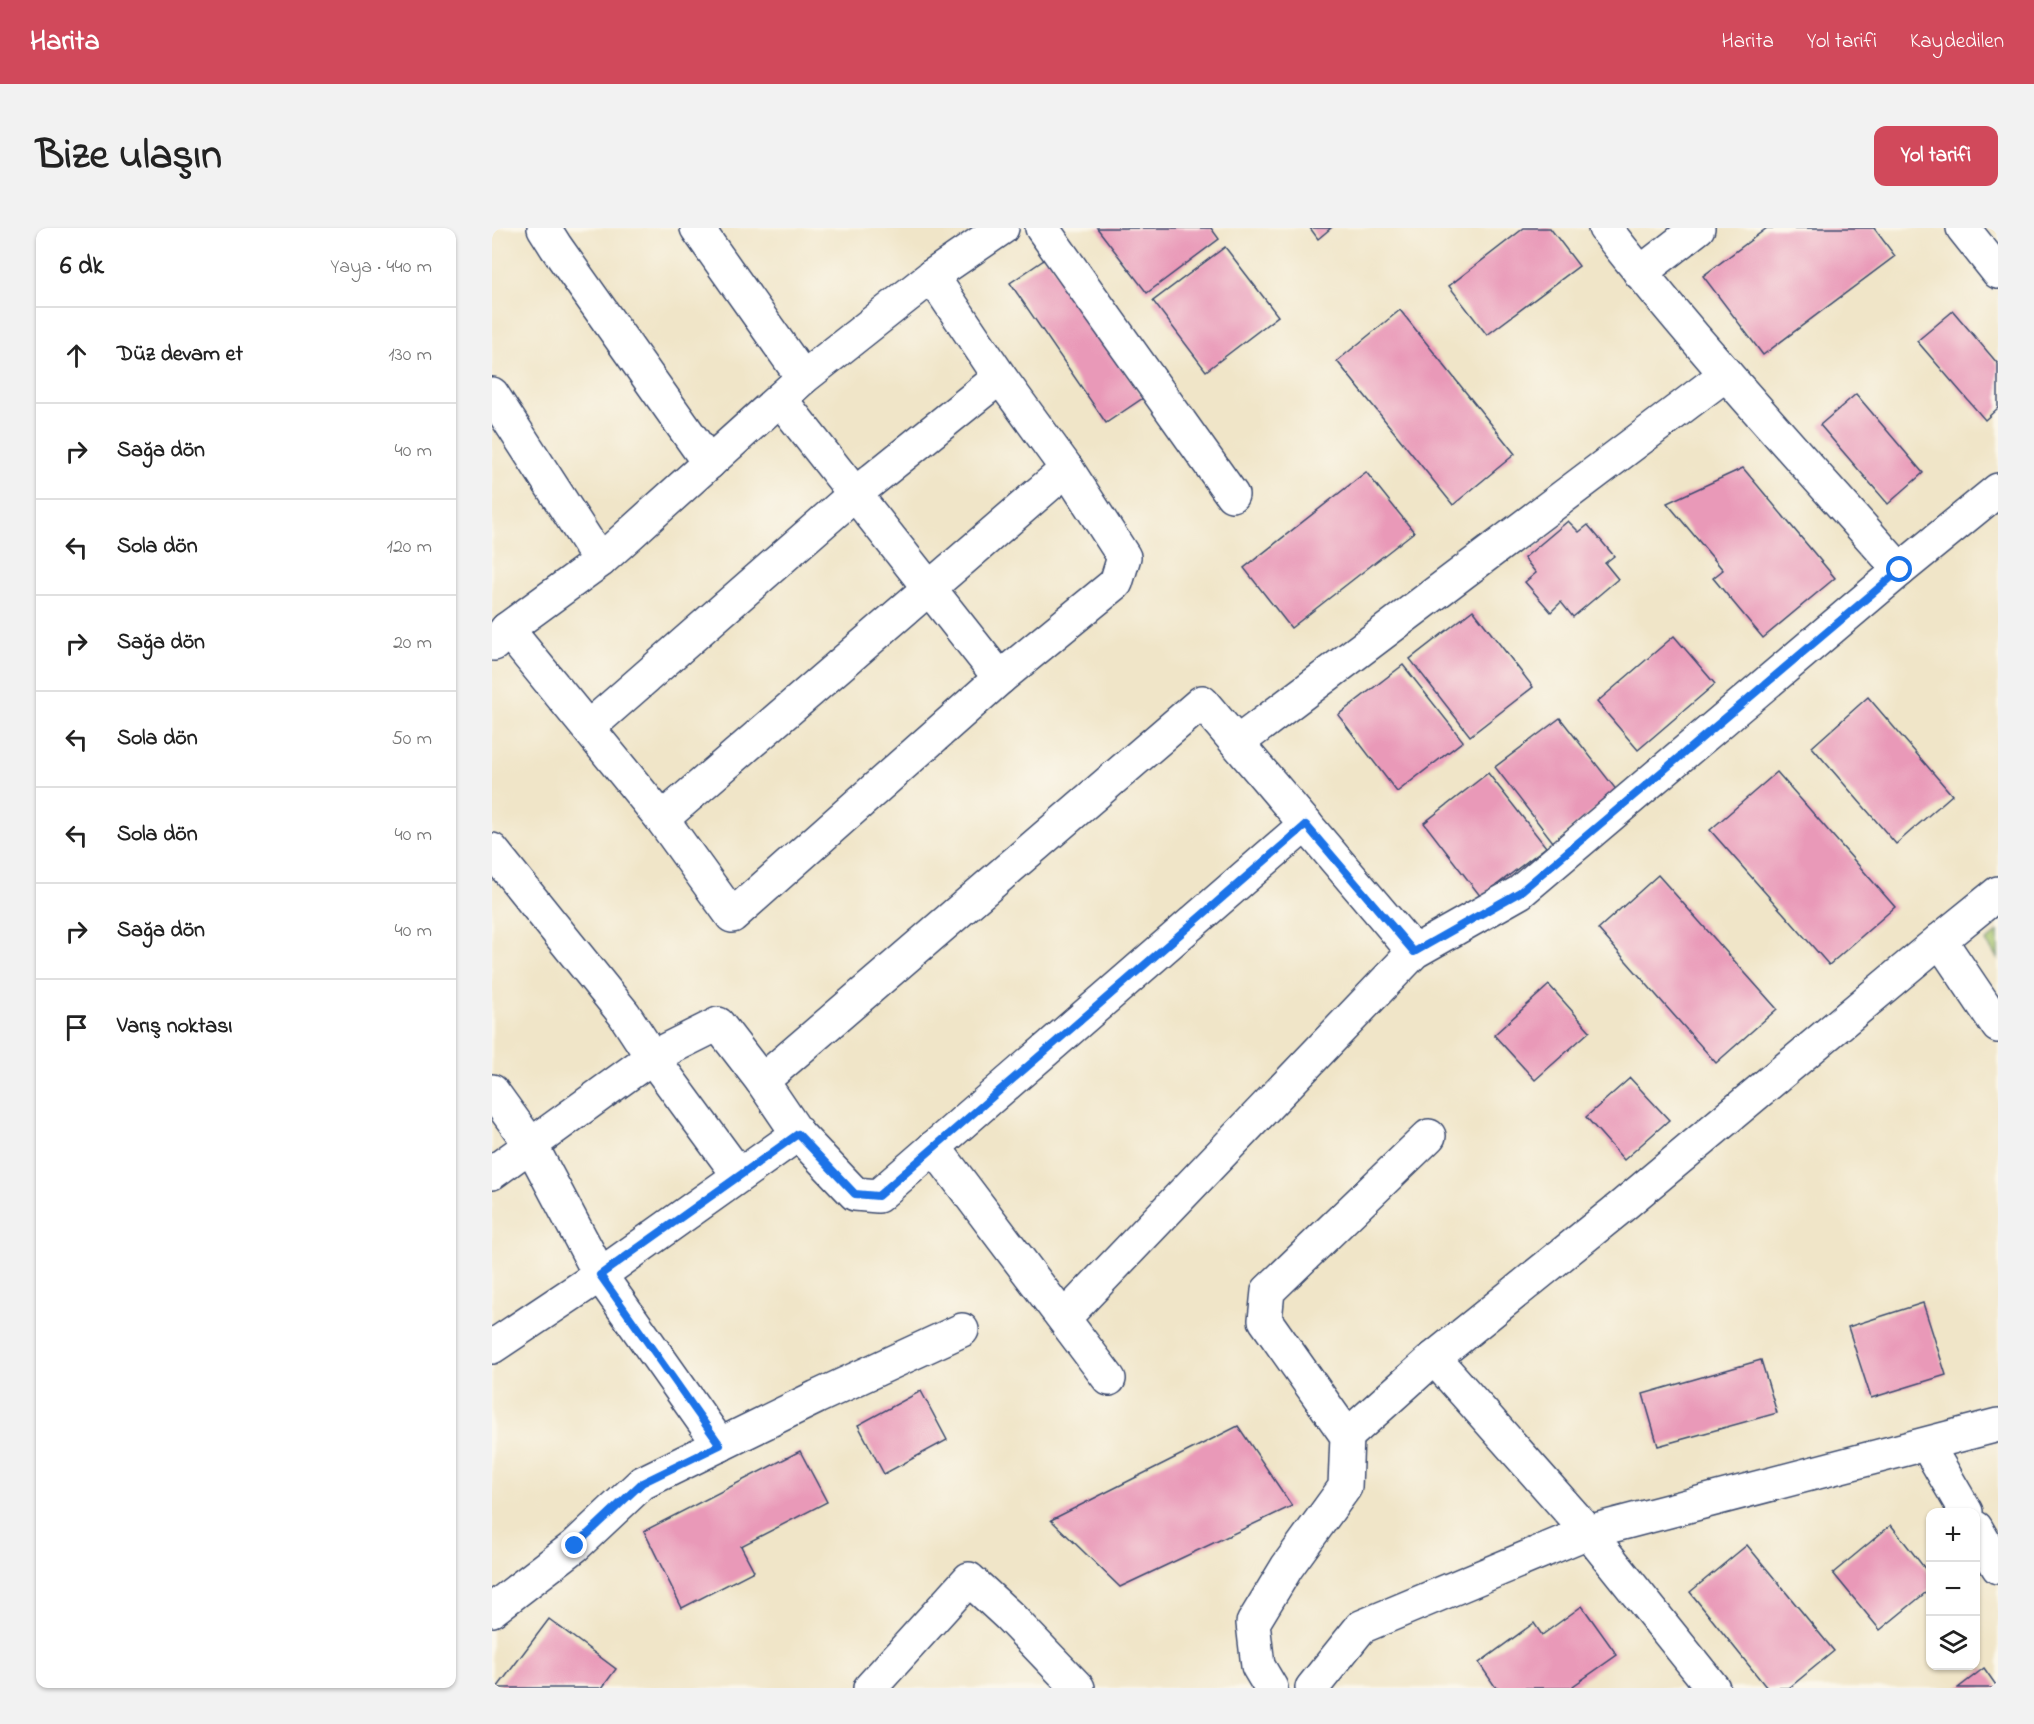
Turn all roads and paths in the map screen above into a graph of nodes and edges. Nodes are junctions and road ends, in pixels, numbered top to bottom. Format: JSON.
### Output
{"nodes":[{"id":1,"x":544,"y":228,"type":"edge"},
{"id":2,"x":697,"y":228,"type":"edge"},
{"id":3,"x":1002,"y":228,"type":"edge"},
{"id":4,"x":1042,"y":228,"type":"edge"},
{"id":5,"x":1605,"y":228,"type":"edge"},
{"id":6,"x":1698,"y":228,"type":"edge"},
{"id":7,"x":1963,"y":228,"type":"edge"},
{"id":8,"x":1998,"y":272,"type":"edge"},
{"id":9,"x":1640,"y":273,"type":"junction"},
{"id":10,"x":932,"y":276,"type":"junction"},
{"id":11,"x":1726,"y":374,"type":"junction"},
{"id":12,"x":1000,"y":377,"type":"junction"},
{"id":13,"x":792,"y":389,"type":"junction"},
{"id":14,"x":497,"y":414,"type":"edge"},
{"id":15,"x":709,"y":463,"type":"junction"},
{"id":16,"x":1067,"y":469,"type":"junction"},
{"id":17,"x":1998,"y":490,"type":"edge"},
{"id":18,"x":855,"y":494,"type":"junction"},
{"id":19,"x":1232,"y":495,"type":"dead end"},
{"id":20,"x":600,"y":561,"type":"junction"},
{"id":21,"x":1900,"y":570,"type":"junction"},
{"id":22,"x":929,"y":589,"type":"junction"},
{"id":23,"x":500,"y":638,"type":"edge"},
{"id":24,"x":1000,"y":678,"type":"junction"},
{"id":25,"x":589,"y":727,"type":"junction"},
{"id":26,"x":1238,"y":743,"type":"junction"},
{"id":27,"x":663,"y":819,"type":"junction"},
{"id":28,"x":1306,"y":825,"type":"junction"},
{"id":29,"x":492,"y":850,"type":"edge"},
{"id":30,"x":1998,"y":893,"type":"edge"},
{"id":31,"x":1940,"y":940,"type":"junction"},
{"id":32,"x":1414,"y":952,"type":"junction"},
{"id":33,"x":1998,"y":1026,"type":"edge"},
{"id":34,"x":652,"y":1058,"type":"junction"},
{"id":35,"x":762,"y":1081,"type":"junction"},
{"id":36,"x":492,"y":1091,"type":"edge"},
{"id":37,"x":798,"y":1134,"type":"junction"},
{"id":38,"x":1429,"y":1136,"type":"dead end"},
{"id":39,"x":531,"y":1145,"type":"junction"},
{"id":40,"x":934,"y":1147,"type":"junction"},
{"id":41,"x":492,"y":1173,"type":"edge"},
{"id":42,"x":738,"y":1174,"type":"junction"},
{"id":43,"x":600,"y":1275,"type":"junction"},
{"id":44,"x":1064,"y":1318,"type":"junction"},
{"id":45,"x":962,"y":1330,"type":"dead end"},
{"id":46,"x":492,"y":1347,"type":"edge"},
{"id":47,"x":1434,"y":1358,"type":"junction"},
{"id":48,"x":1109,"y":1379,"type":"dead end"},
{"id":49,"x":1998,"y":1425,"type":"edge"},
{"id":50,"x":1347,"y":1436,"type":"junction"},
{"id":51,"x":720,"y":1445,"type":"junction"},
{"id":52,"x":1927,"y":1445,"type":"junction"},
{"id":53,"x":1964,"y":1508,"type":"edge"},
{"id":54,"x":1588,"y":1532,"type":"junction"},
{"id":55,"x":1980,"y":1535,"type":"edge"},
{"id":56,"x":1998,"y":1567,"type":"edge"},
{"id":57,"x":492,"y":1610,"type":"edge"},
{"id":58,"x":870,"y":1688,"type":"edge"},
{"id":59,"x":1078,"y":1688,"type":"edge"},
{"id":60,"x":1271,"y":1688,"type":"edge"},
{"id":61,"x":1312,"y":1688,"type":"edge"},
{"id":62,"x":1713,"y":1688,"type":"edge"}],
"edges":[{"from":1,"to":15,"type":"street"},
{"from":2,"to":13,"type":"street"},
{"from":3,"to":10,"type":"street"},
{"from":4,"to":19,"type":"street"},
{"from":5,"to":9,"type":"street"},
{"from":6,"to":9,"type":"street"},
{"from":7,"to":8,"type":"street"},
{"from":9,"to":11,"type":"street"},
{"from":10,"to":12,"type":"street"},
{"from":10,"to":13,"type":"street"},
{"from":11,"to":21,"type":"street"},
{"from":11,"to":26,"type":"street"},
{"from":12,"to":16,"type":"street"},
{"from":12,"to":18,"type":"street"},
{"from":13,"to":15,"type":"street"},
{"from":13,"to":18,"type":"street"},
{"from":14,"to":20,"type":"street"},
{"from":15,"to":20,"type":"street"},
{"from":16,"to":22,"type":"street"},
{"from":16,"to":24,"type":"street"},
{"from":17,"to":21,"type":"street"},
{"from":18,"to":22,"type":"street"},
{"from":18,"to":25,"type":"street"},
{"from":20,"to":23,"type":"street"},
{"from":21,"to":32,"type":"street"},
{"from":22,"to":24,"type":"street"},
{"from":22,"to":27,"type":"street"},
{"from":23,"to":25,"type":"street"},
{"from":24,"to":27,"type":"street"},
{"from":25,"to":27,"type":"street"},
{"from":26,"to":28,"type":"street"},
{"from":26,"to":35,"type":"street"},
{"from":28,"to":32,"type":"street"},
{"from":28,"to":40,"type":"street"},
{"from":29,"to":34,"type":"street"},
{"from":30,"to":31,"type":"street"},
{"from":31,"to":33,"type":"street"},
{"from":31,"to":47,"type":"street"},
{"from":32,"to":44,"type":"street"},
{"from":34,"to":35,"type":"street"},
{"from":34,"to":39,"type":"street"},
{"from":34,"to":42,"type":"street"},
{"from":35,"to":37,"type":"street"},
{"from":36,"to":39,"type":"street"},
{"from":37,"to":40,"type":"street"},
{"from":37,"to":42,"type":"street"},
{"from":38,"to":50,"type":"street"},
{"from":39,"to":41,"type":"street"},
{"from":39,"to":43,"type":"street"},
{"from":40,"to":44,"type":"street"},
{"from":42,"to":43,"type":"street"},
{"from":43,"to":46,"type":"street"},
{"from":43,"to":51,"type":"street"},
{"from":44,"to":48,"type":"street"},
{"from":45,"to":51,"type":"street"},
{"from":47,"to":50,"type":"street"},
{"from":47,"to":54,"type":"street"},
{"from":49,"to":52,"type":"street"},
{"from":50,"to":60,"type":"street"},
{"from":51,"to":57,"type":"street"},
{"from":52,"to":53,"type":"street"},
{"from":52,"to":54,"type":"street"},
{"from":54,"to":61,"type":"street"},
{"from":54,"to":62,"type":"street"},
{"from":55,"to":56,"type":"street"},
{"from":58,"to":59,"type":"street"}]}
